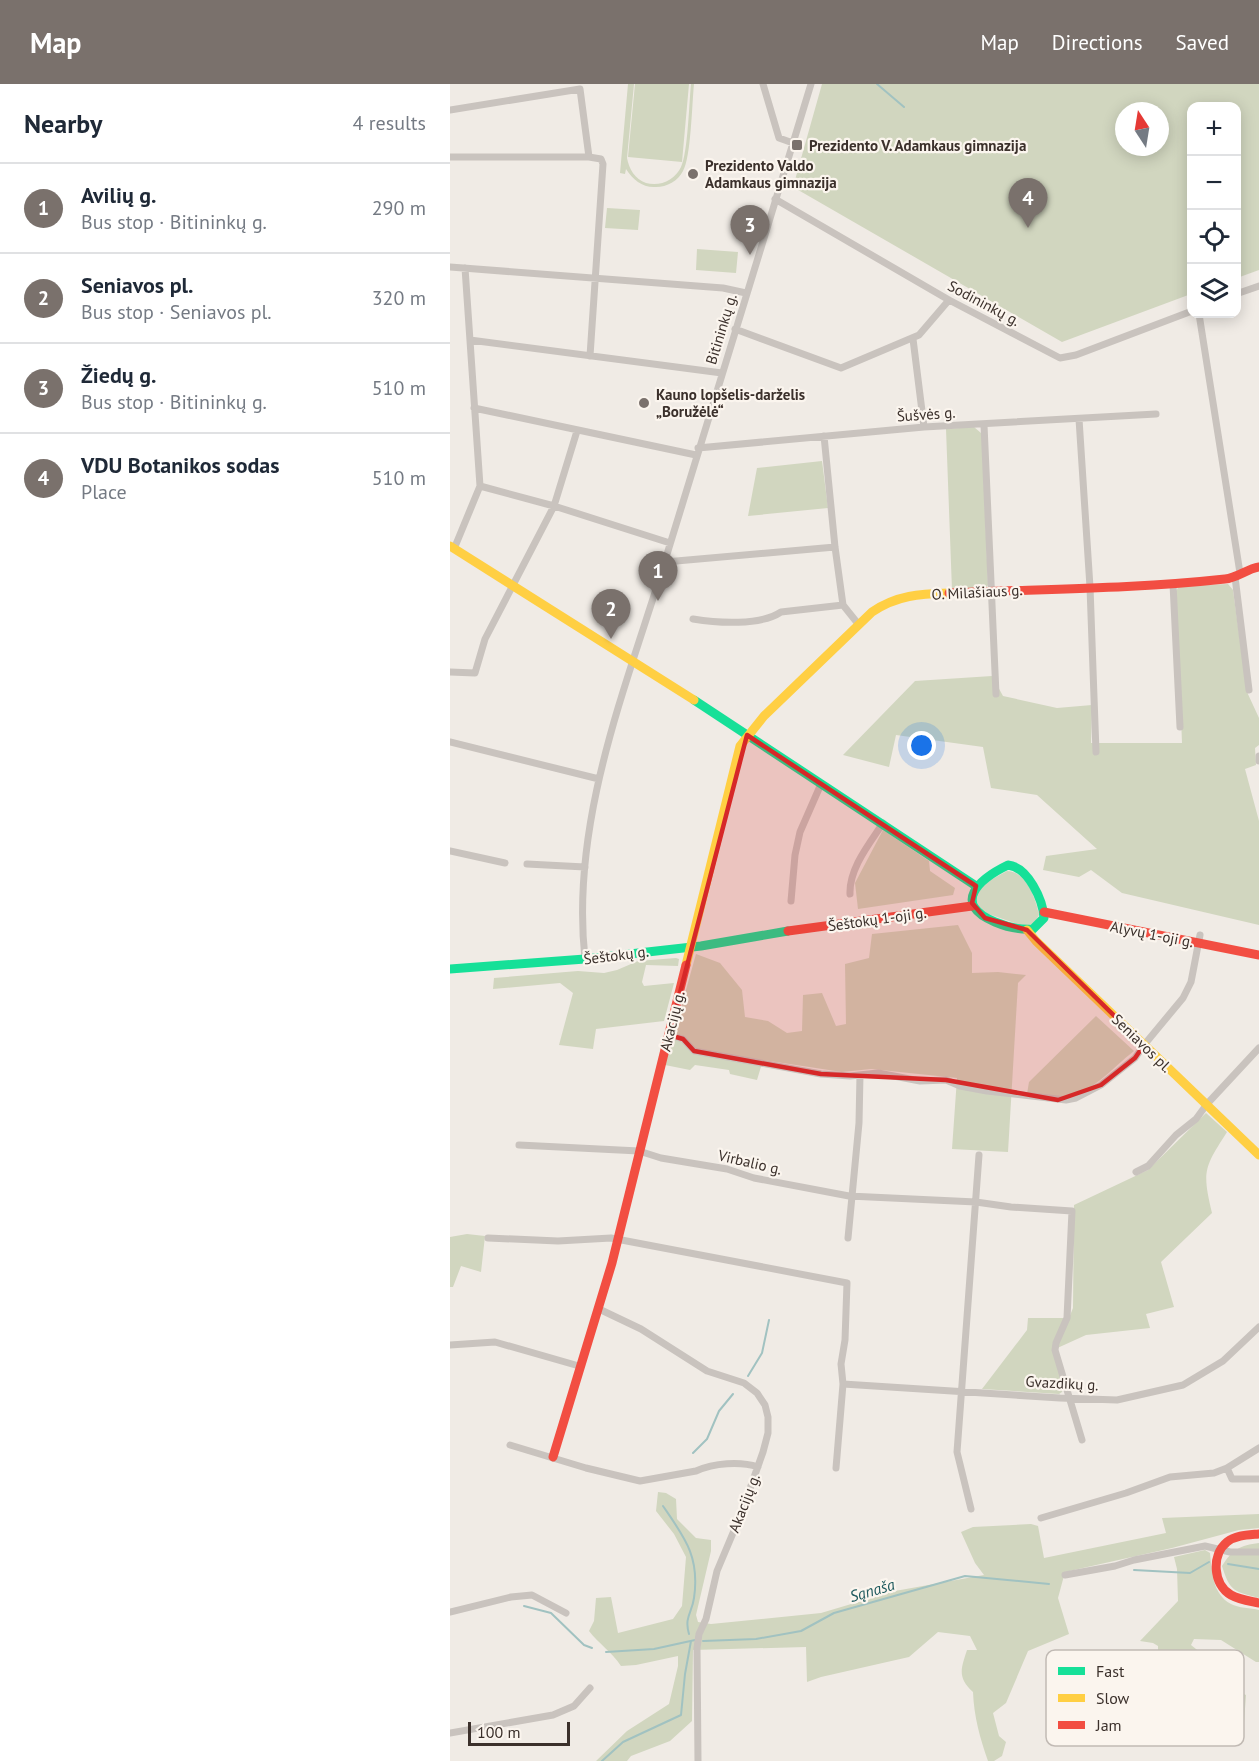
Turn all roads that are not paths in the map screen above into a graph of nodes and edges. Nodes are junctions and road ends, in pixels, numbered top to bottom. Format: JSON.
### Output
{"nodes":[{"id":1,"x":763,"y":84,"type":"edge"},
{"id":2,"x":811,"y":84,"type":"edge"},
{"id":3,"x":450,"y":110,"type":"edge"},
{"id":4,"x":793,"y":143,"type":"junction"},
{"id":5,"x":450,"y":157,"type":"edge"},
{"id":6,"x":589,"y":157,"type":"junction"},
{"id":7,"x":775,"y":200,"type":"junction"},
{"id":8,"x":450,"y":267,"type":"edge"},
{"id":9,"x":465,"y":268,"type":"junction"},
{"id":10,"x":594,"y":278,"type":"junction"},
{"id":11,"x":1259,"y":286,"type":"edge"},
{"id":12,"x":1241,"y":292,"type":"edge"},
{"id":13,"x":746,"y":293,"type":"junction"},
{"id":14,"x":949,"y":300,"type":"junction"},
{"id":15,"x":1187,"y":313,"type":"edge"},
{"id":16,"x":1200,"y":318,"type":"edge"},
{"id":17,"x":735,"y":329,"type":"junction"},
{"id":18,"x":912,"y":339,"type":"junction"},
{"id":19,"x":470,"y":340,"type":"junction"},
{"id":20,"x":590,"y":356,"type":"junction"},
{"id":21,"x":722,"y":373,"type":"junction"},
{"id":22,"x":474,"y":408,"type":"junction"},
{"id":23,"x":1156,"y":414,"type":"dead end"},
{"id":24,"x":1079,"y":419,"type":"junction"},
{"id":25,"x":984,"y":424,"type":"junction"},
{"id":26,"x":924,"y":427,"type":"junction"},
{"id":27,"x":577,"y":431,"type":"junction"},
{"id":28,"x":824,"y":436,"type":"junction"},
{"id":29,"x":697,"y":452,"type":"junction"},
{"id":30,"x":480,"y":486,"type":"junction"},
{"id":31,"x":554,"y":506,"type":"junction"},
{"id":32,"x":670,"y":543,"type":"junction"},
{"id":33,"x":835,"y":547,"type":"junction"},
{"id":34,"x":452,"y":548,"type":"edge"},
{"id":35,"x":665,"y":562,"type":"junction"},
{"id":36,"x":1259,"y":567,"type":"edge"},
{"id":37,"x":1238,"y":575,"type":"junction"},
{"id":38,"x":1173,"y":584,"type":"junction"},
{"id":39,"x":514,"y":586,"type":"junction"},
{"id":40,"x":1090,"y":587,"type":"junction"},
{"id":41,"x":990,"y":591,"type":"junction"},
{"id":42,"x":843,"y":605,"type":"junction"},
{"id":43,"x":693,"y":619,"type":"dead end"},
{"id":44,"x":859,"y":625,"type":"junction"},
{"id":45,"x":633,"y":660,"type":"junction"},
{"id":46,"x":450,"y":672,"type":"edge"},
{"id":47,"x":1249,"y":690,"type":"dead end"},
{"id":48,"x":996,"y":694,"type":"dead end"},
{"id":49,"x":1180,"y":727,"type":"dead end"},
{"id":50,"x":747,"y":735,"type":"junction"},
{"id":51,"x":450,"y":742,"type":"edge"},
{"id":52,"x":1096,"y":752,"type":"dead end"},
{"id":53,"x":1259,"y":756,"type":"edge"},
{"id":54,"x":1259,"y":761,"type":"edge"},
{"id":55,"x":599,"y":779,"type":"junction"},
{"id":56,"x":821,"y":784,"type":"junction"},
{"id":57,"x":883,"y":823,"type":"junction"},
{"id":58,"x":450,"y":851,"type":"edge"},
{"id":59,"x":505,"y":863,"type":"dead end"},
{"id":60,"x":527,"y":864,"type":"dead end"},
{"id":61,"x":585,"y":867,"type":"junction"},
{"id":62,"x":976,"y":886,"type":"junction"},
{"id":63,"x":850,"y":894,"type":"dead end"},
{"id":64,"x":791,"y":901,"type":"dead end"},
{"id":65,"x":972,"y":906,"type":"junction"},
{"id":66,"x":1044,"y":912,"type":"junction"},
{"id":67,"x":1027,"y":930,"type":"junction"},
{"id":68,"x":781,"y":932,"type":"joint"},
{"id":69,"x":1199,"y":939,"type":"junction"},
{"id":70,"x":691,"y":947,"type":"junction"},
{"id":71,"x":1259,"y":955,"type":"edge"},
{"id":72,"x":585,"y":958,"type":"junction"},
{"id":73,"x":450,"y":969,"type":"edge"},
{"id":74,"x":669,"y":1035,"type":"junction"},
{"id":75,"x":1144,"y":1045,"type":"junction"},
{"id":76,"x":1259,"y":1047,"type":"edge"},
{"id":77,"x":860,"y":1076,"type":"junction"},
{"id":78,"x":1207,"y":1104,"type":"junction"},
{"id":79,"x":519,"y":1145,"type":"dead end"},
{"id":80,"x":639,"y":1151,"type":"junction"},
{"id":81,"x":979,"y":1155,"type":"dead end"},
{"id":82,"x":1259,"y":1155,"type":"edge"},
{"id":83,"x":1136,"y":1172,"type":"dead end"},
{"id":84,"x":853,"y":1196,"type":"junction"},
{"id":85,"x":976,"y":1202,"type":"junction"},
{"id":86,"x":488,"y":1238,"type":"dead end"},
{"id":87,"x":849,"y":1238,"type":"dead end"},
{"id":88,"x":618,"y":1240,"type":"junction"},
{"id":89,"x":599,"y":1309,"type":"junction"},
{"id":90,"x":1259,"y":1327,"type":"edge"},
{"id":91,"x":450,"y":1345,"type":"edge"},
{"id":92,"x":579,"y":1366,"type":"junction"},
{"id":93,"x":843,"y":1383,"type":"junction"},
{"id":94,"x":963,"y":1391,"type":"junction"},
{"id":95,"x":1068,"y":1397,"type":"junction"},
{"id":96,"x":1082,"y":1440,"type":"dead end"},
{"id":97,"x":510,"y":1445,"type":"dead end"},
{"id":98,"x":1259,"y":1448,"type":"edge"},
{"id":99,"x":553,"y":1457,"type":"junction"},
{"id":100,"x":758,"y":1467,"type":"junction"},
{"id":101,"x":836,"y":1468,"type":"dead end"},
{"id":102,"x":1227,"y":1468,"type":"junction"},
{"id":103,"x":1259,"y":1479,"type":"edge"},
{"id":104,"x":971,"y":1509,"type":"dead end"},
{"id":105,"x":1041,"y":1518,"type":"dead end"},
{"id":106,"x":1259,"y":1534,"type":"edge"},
{"id":107,"x":1220,"y":1549,"type":"junction"},
{"id":108,"x":1259,"y":1552,"type":"edge"},
{"id":109,"x":1065,"y":1575,"type":"dead end"},
{"id":110,"x":1259,"y":1603,"type":"edge"},
{"id":111,"x":450,"y":1612,"type":"edge"},
{"id":112,"x":566,"y":1613,"type":"dead end"},
{"id":113,"x":590,"y":1688,"type":"dead end"},
{"id":114,"x":450,"y":1733,"type":"edge"},
{"id":115,"x":698,"y":1761,"type":"edge"}],
"edges":[{"from":1,"to":4,"type":"street"},
{"from":2,"to":4,"type":"street","name":"Bitininkų g."},
{"from":3,"to":6,"type":"street"},
{"from":4,"to":7,"type":"street","name":"Bitininkų g."},
{"from":5,"to":6,"type":"street"},
{"from":6,"to":10,"type":"street"},
{"from":7,"to":13,"type":"street","name":"Bitininkų g."},
{"from":7,"to":14,"type":"street","name":"Sodininkų g."},
{"from":8,"to":9,"type":"street"},
{"from":9,"to":10,"type":"street"},
{"from":9,"to":19,"type":"street"},
{"from":10,"to":13,"type":"street"},
{"from":10,"to":20,"type":"street"},
{"from":11,"to":12,"type":"street"},
{"from":13,"to":17,"type":"street","name":"Bitininkų g."},
{"from":14,"to":15,"type":"street","name":"Sodininkų g."},
{"from":14,"to":18,"type":"street"},
{"from":16,"to":37,"type":"street"},
{"from":17,"to":18,"type":"street"},
{"from":17,"to":21,"type":"street","name":"Bitininkų g."},
{"from":18,"to":26,"type":"street"},
{"from":19,"to":20,"type":"street"},
{"from":19,"to":22,"type":"street"},
{"from":20,"to":21,"type":"street"},
{"from":21,"to":29,"type":"street","name":"Bitininkų g."},
{"from":22,"to":27,"type":"street","name":"Šušvės g."},
{"from":22,"to":30,"type":"street"},
{"from":23,"to":24,"type":"street","name":"Šušvės g."},
{"from":24,"to":25,"type":"street","name":"Šušvės g."},
{"from":24,"to":40,"type":"street"},
{"from":25,"to":26,"type":"street","name":"Šušvės g."},
{"from":25,"to":41,"type":"street"},
{"from":26,"to":28,"type":"street","name":"Šušvės g."},
{"from":27,"to":29,"type":"street","name":"Šušvės g."},
{"from":27,"to":31,"type":"street"},
{"from":28,"to":29,"type":"street","name":"Šušvės g."},
{"from":28,"to":33,"type":"street"},
{"from":29,"to":32,"type":"street","name":"Bitininkų g."},
{"from":30,"to":31,"type":"street"},
{"from":30,"to":34,"type":"street"},
{"from":31,"to":32,"type":"street"},
{"from":31,"to":39,"type":"street"},
{"from":32,"to":35,"type":"street","name":"Bitininkų g."},
{"from":33,"to":35,"type":"street"},
{"from":33,"to":42,"type":"street"},
{"from":34,"to":39,"type":"street"},
{"from":35,"to":45,"type":"street","name":"Bitininkų g."},
{"from":36,"to":37,"type":"street","name":"O. Milašiaus g."},
{"from":37,"to":38,"type":"street","name":"O. Milašiaus g."},
{"from":37,"to":47,"type":"street"},
{"from":38,"to":40,"type":"street","name":"O. Milašiaus g."},
{"from":38,"to":49,"type":"street"},
{"from":39,"to":45,"type":"street"},
{"from":39,"to":46,"type":"street"},
{"from":40,"to":41,"type":"street","name":"O. Milašiaus g."},
{"from":40,"to":52,"type":"street"},
{"from":41,"to":44,"type":"street","name":"O. Milašiaus g."},
{"from":41,"to":48,"type":"street"},
{"from":42,"to":43,"type":"street"},
{"from":42,"to":44,"type":"street"},
{"from":44,"to":50,"type":"street","name":"O. Milašiaus g."},
{"from":45,"to":50,"type":"street"},
{"from":45,"to":55,"type":"street","name":"Bitininkų g."},
{"from":50,"to":56,"type":"street"},
{"from":50,"to":70,"type":"street","name":"Akacijų g."},
{"from":51,"to":55,"type":"street"},
{"from":53,"to":54,"type":"street"},
{"from":55,"to":61,"type":"street","name":"Bitininkų g."},
{"from":56,"to":57,"type":"street"},
{"from":56,"to":64,"type":"street"},
{"from":57,"to":62,"type":"street"},
{"from":57,"to":63,"type":"street"},
{"from":58,"to":59,"type":"street"},
{"from":60,"to":61,"type":"street"},
{"from":61,"to":72,"type":"street","name":"Bitininkų g."},
{"from":62,"to":65,"type":"street"},
{"from":62,"to":66,"type":"street"},
{"from":65,"to":67,"type":"street","name":"Seniavos pl."},
{"from":65,"to":68,"type":"street","name":"Šeštokų 1-oji g."},
{"from":66,"to":67,"type":"street"},
{"from":66,"to":69,"type":"street","name":"Alyvų 1-oji g."},
{"from":67,"to":75,"type":"street","name":"Seniavos pl."},
{"from":68,"to":70,"type":"street","name":"Šeštokų g."},
{"from":69,"to":71,"type":"street","name":"Alyvų 1-oji g."},
{"from":69,"to":75,"type":"street"},
{"from":70,"to":72,"type":"street","name":"Šeštokų g."},
{"from":70,"to":74,"type":"street","name":"Akacijų g."},
{"from":72,"to":73,"type":"street","name":"Šeštokų g."},
{"from":74,"to":77,"type":"street"},
{"from":74,"to":80,"type":"street","name":"Akacijų g."},
{"from":75,"to":77,"type":"street"},
{"from":75,"to":78,"type":"street","name":"Seniavos pl."},
{"from":76,"to":78,"type":"street"},
{"from":77,"to":84,"type":"street"},
{"from":78,"to":82,"type":"street","name":"Seniavos pl."},
{"from":78,"to":83,"type":"street"},
{"from":79,"to":80,"type":"street","name":"Virbalio g."},
{"from":80,"to":84,"type":"street","name":"Virbalio g."},
{"from":80,"to":88,"type":"street","name":"Akacijų g."},
{"from":81,"to":85,"type":"street"},
{"from":84,"to":85,"type":"street","name":"Virbalio g."},
{"from":84,"to":87,"type":"street"},
{"from":85,"to":94,"type":"street"},
{"from":85,"to":95,"type":"street","name":"Virbalio g."},
{"from":86,"to":88,"type":"street"},
{"from":88,"to":89,"type":"street","name":"Akacijų g."},
{"from":88,"to":93,"type":"street"},
{"from":89,"to":92,"type":"street","name":"Akacijų g."},
{"from":89,"to":100,"type":"street","name":"Akacijų g."},
{"from":90,"to":95,"type":"street","name":"Gvazdikų g."},
{"from":91,"to":92,"type":"street"},
{"from":92,"to":99,"type":"street","name":"Akacijų g."},
{"from":93,"to":94,"type":"street","name":"Gvazdikų g."},
{"from":93,"to":101,"type":"street"},
{"from":94,"to":95,"type":"street","name":"Gvazdikų g."},
{"from":94,"to":104,"type":"street"},
{"from":95,"to":96,"type":"street"},
{"from":97,"to":99,"type":"street"},
{"from":98,"to":102,"type":"street"},
{"from":99,"to":100,"type":"street"},
{"from":100,"to":115,"type":"street","name":"Akacijų g."},
{"from":102,"to":103,"type":"street"},
{"from":102,"to":105,"type":"street"},
{"from":106,"to":107,"type":"street"},
{"from":107,"to":108,"type":"street"},
{"from":107,"to":109,"type":"street"},
{"from":107,"to":110,"type":"street"},
{"from":111,"to":112,"type":"street"},
{"from":113,"to":114,"type":"street"}]}
